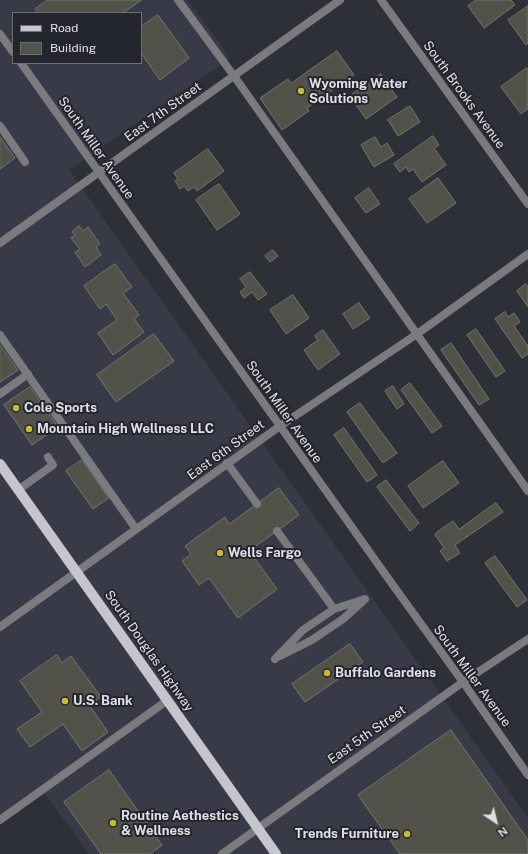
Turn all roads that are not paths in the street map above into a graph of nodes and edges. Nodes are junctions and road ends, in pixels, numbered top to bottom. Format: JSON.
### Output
{"nodes":[{"id":1,"x":178,"y":0,"type":"edge"},
{"id":2,"x":340,"y":0,"type":"edge"},
{"id":3,"x":381,"y":0,"type":"edge"},
{"id":4,"x":0,"y":34,"type":"edge"},
{"id":5,"x":12,"y":51,"type":"edge"},
{"id":6,"x":22,"y":64,"type":"edge"},
{"id":7,"x":234,"y":76,"type":"junction"},
{"id":8,"x":0,"y":126,"type":"edge"},
{"id":9,"x":25,"y":162,"type":"dead end"},
{"id":10,"x":99,"y":173,"type":"junction"},
{"id":11,"x":528,"y":204,"type":"edge"},
{"id":12,"x":0,"y":243,"type":"edge"},
{"id":13,"x":528,"y":254,"type":"edge"},
{"id":14,"x":417,"y":334,"type":"junction"},
{"id":15,"x":0,"y":335,"type":"edge"},
{"id":16,"x":28,"y":374,"type":"junction"},
{"id":17,"x":0,"y":394,"type":"edge"},
{"id":18,"x":280,"y":426,"type":"junction"},
{"id":19,"x":48,"y":457,"type":"dead end"},
{"id":20,"x":227,"y":463,"type":"junction"},
{"id":21,"x":0,"y":464,"type":"edge"},
{"id":22,"x":18,"y":490,"type":"junction"},
{"id":23,"x":528,"y":491,"type":"edge"},
{"id":24,"x":257,"y":504,"type":"dead end"},
{"id":25,"x":136,"y":529,"type":"junction"},
{"id":26,"x":277,"y":531,"type":"dead end"},
{"id":27,"x":77,"y":572,"type":"junction"},
{"id":28,"x":334,"y":609,"type":"junction"},
{"id":29,"x":0,"y":627,"type":"edge"},
{"id":30,"x":528,"y":639,"type":"edge"},
{"id":31,"x":463,"y":682,"type":"junction"},
{"id":32,"x":168,"y":700,"type":"junction"},
{"id":33,"x":528,"y":775,"type":"edge"},
{"id":34,"x":0,"y":820,"type":"edge"},
{"id":35,"x":258,"y":828,"type":"junction"},
{"id":36,"x":222,"y":854,"type":"edge"},
{"id":37,"x":276,"y":854,"type":"edge"}],
"edges":[{"from":1,"to":7,"type":"street"},
{"from":2,"to":7,"type":"street","name":"East 7th Street"},
{"from":3,"to":11,"type":"street","name":"South Brooks Avenue"},
{"from":4,"to":5,"type":"street"},
{"from":6,"to":10,"type":"street","name":"South Miller Avenue"},
{"from":7,"to":10,"type":"street","name":"East 7th Street"},
{"from":7,"to":14,"type":"street"},
{"from":8,"to":9,"type":"street"},
{"from":10,"to":12,"type":"street","name":"East 7th Street"},
{"from":10,"to":18,"type":"street","name":"South Miller Avenue"},
{"from":13,"to":14,"type":"street","name":"East 6th Street"},
{"from":14,"to":18,"type":"street","name":"East 6th Street"},
{"from":14,"to":23,"type":"street"},
{"from":15,"to":16,"type":"street"},
{"from":16,"to":17,"type":"street"},
{"from":16,"to":25,"type":"street"},
{"from":18,"to":20,"type":"street","name":"East 6th Street"},
{"from":18,"to":31,"type":"street","name":"South Miller Avenue"},
{"from":19,"to":22,"type":"street"},
{"from":20,"to":24,"type":"street"},
{"from":20,"to":25,"type":"street","name":"East 6th Street"},
{"from":21,"to":22,"type":"main road","name":"South Douglas Highway"},
{"from":22,"to":27,"type":"main road","name":"South Douglas Highway"},
{"from":25,"to":27,"type":"street","name":"East 6th Street"},
{"from":26,"to":28,"type":"street"},
{"from":27,"to":29,"type":"street","name":"East 6th Street"},
{"from":27,"to":32,"type":"main road","name":"South Douglas Highway"},
{"from":28,"to":28,"type":"street"},
{"from":30,"to":31,"type":"street","name":"East 5th Street"},
{"from":31,"to":33,"type":"street","name":"South Miller Avenue"},
{"from":31,"to":35,"type":"street","name":"East 5th Street"},
{"from":32,"to":34,"type":"street"},
{"from":32,"to":35,"type":"main road","name":"South Douglas Highway"},
{"from":35,"to":36,"type":"street","name":"East 5th Street"},
{"from":35,"to":37,"type":"main road","name":"South Douglas Highway"}]}
